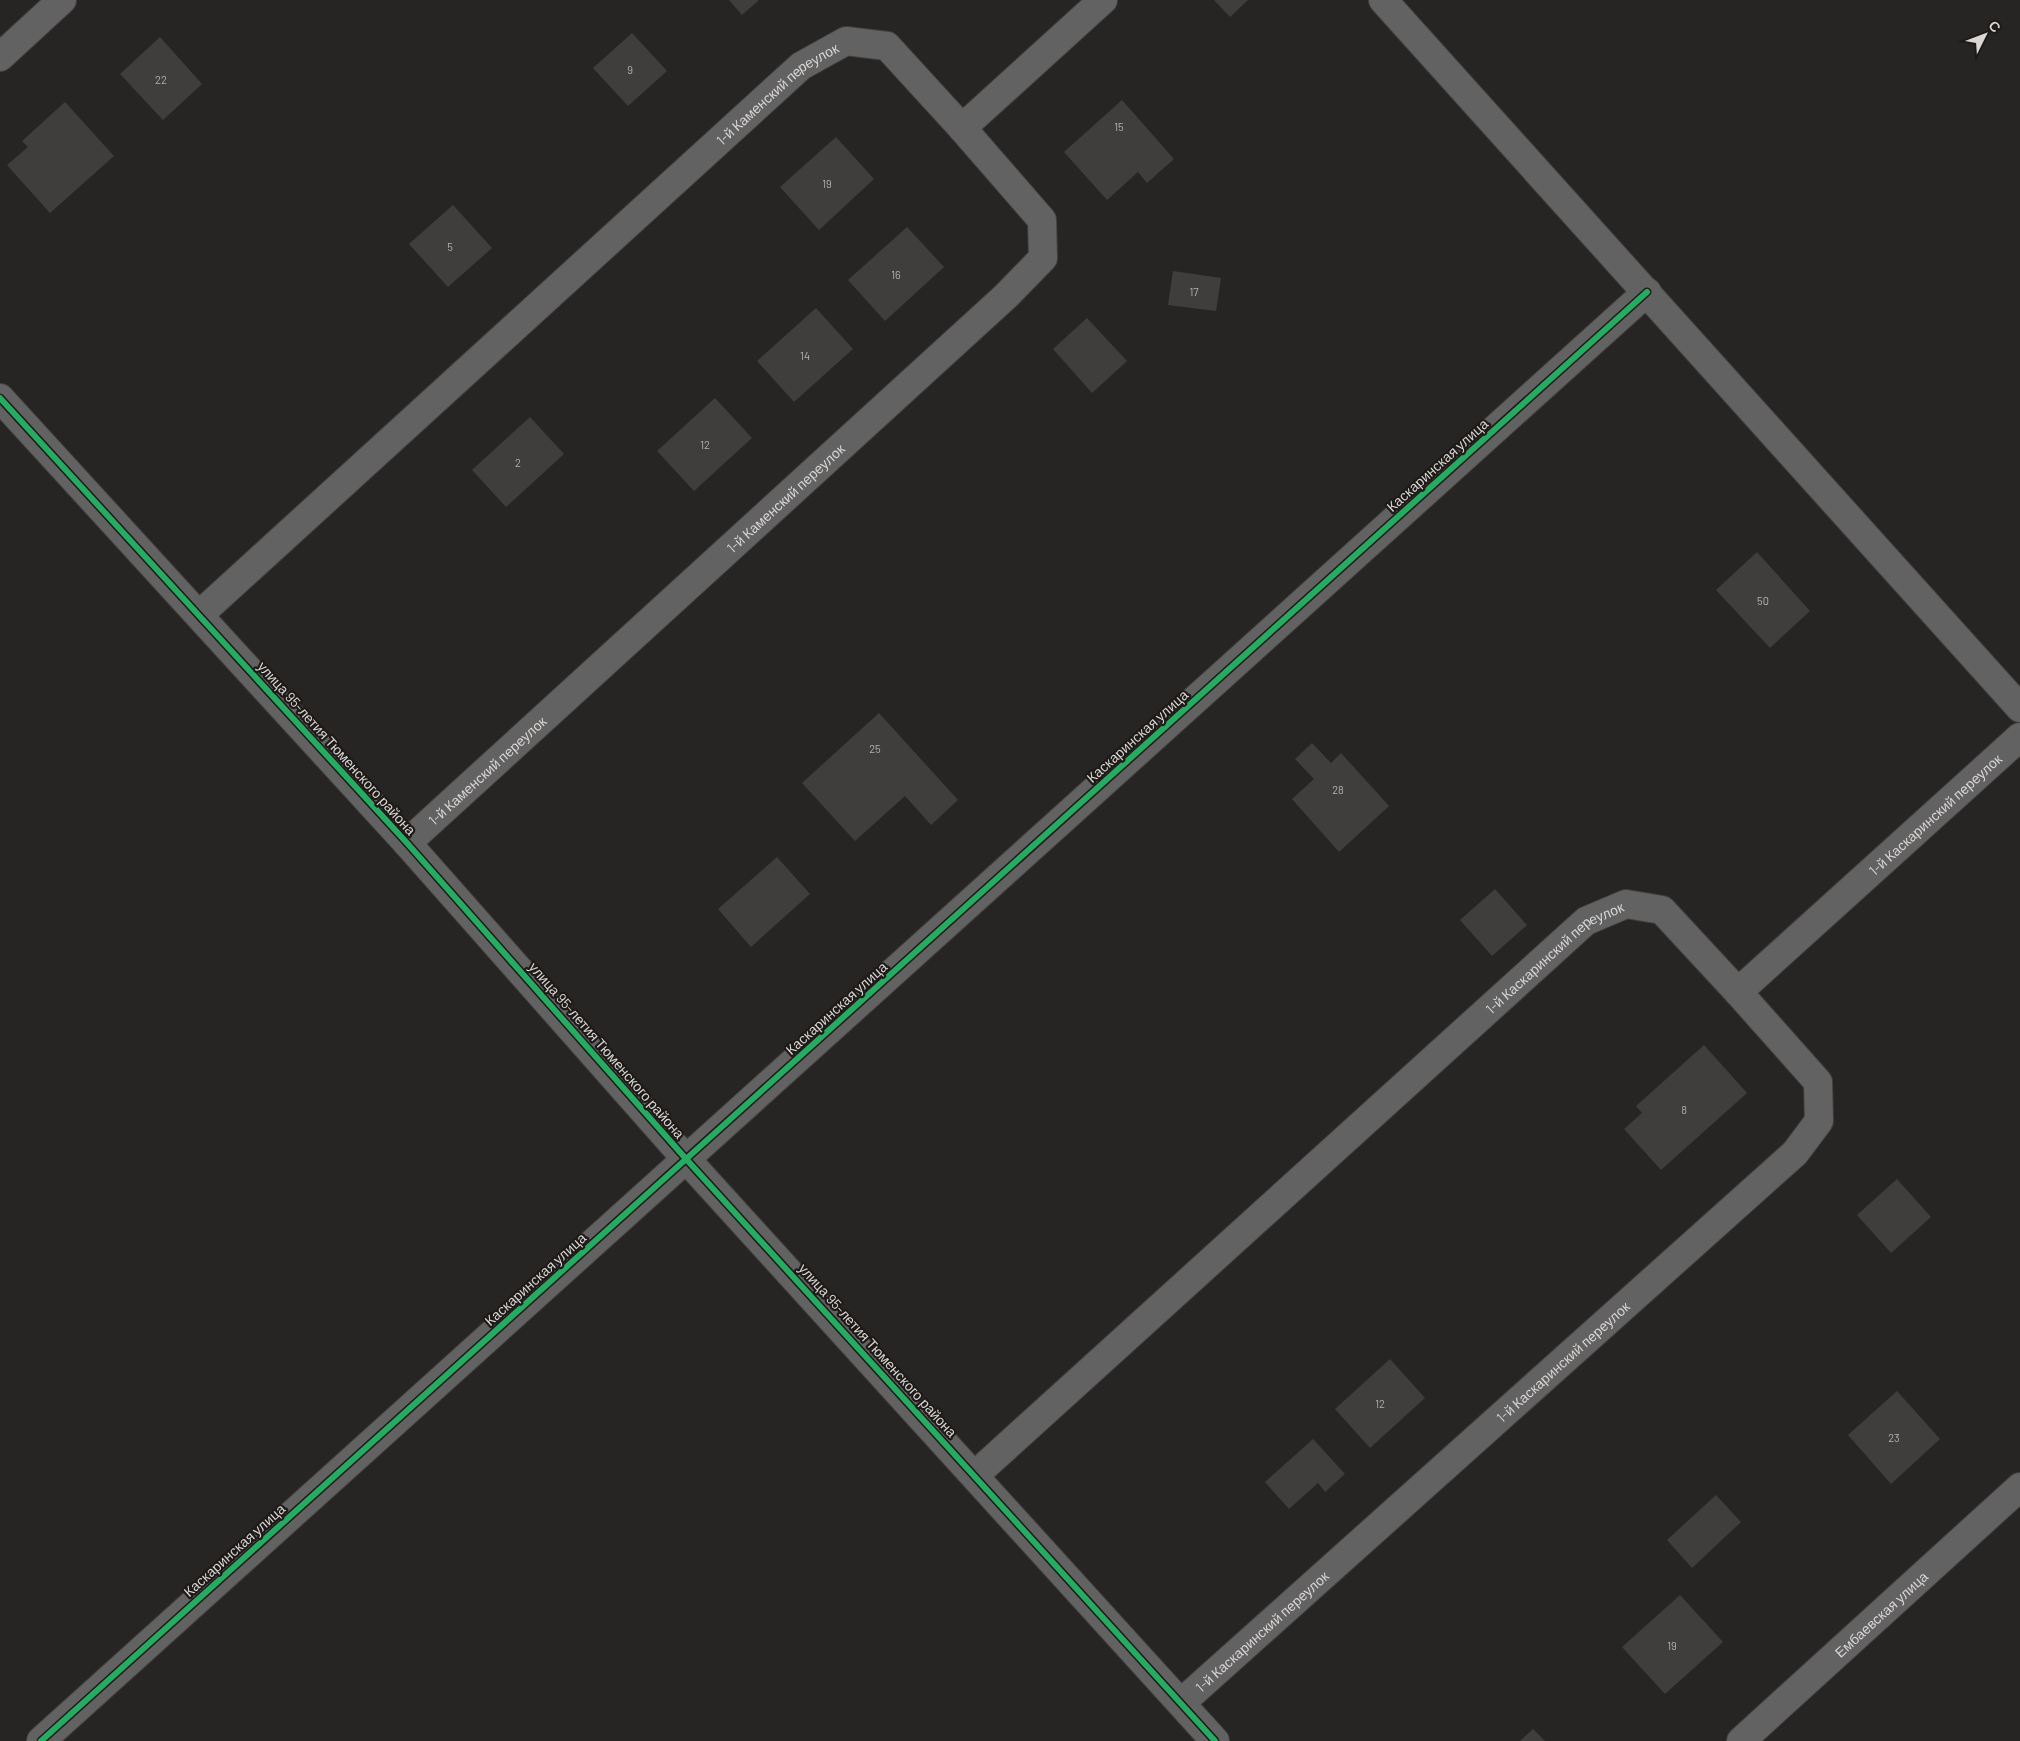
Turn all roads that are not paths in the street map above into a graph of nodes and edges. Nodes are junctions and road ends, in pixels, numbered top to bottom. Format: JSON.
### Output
{"nodes":[{"id":1,"x":62,"y":0,"type":"edge"},
{"id":2,"x":1103,"y":0,"type":"edge"},
{"id":3,"x":1383,"y":0,"type":"edge"},
{"id":4,"x":0,"y":57,"type":"edge"},
{"id":5,"x":962,"y":128,"type":"junction"},
{"id":6,"x":1647,"y":292,"type":"junction"},
{"id":7,"x":0,"y":398,"type":"edge"},
{"id":8,"x":199,"y":615,"type":"junction"},
{"id":9,"x":2020,"y":708,"type":"edge"},
{"id":10,"x":2020,"y":737,"type":"edge"},
{"id":11,"x":407,"y":843,"type":"junction"},
{"id":12,"x":1738,"y":992,"type":"junction"},
{"id":13,"x":687,"y":1160,"type":"junction"},
{"id":14,"x":975,"y":1475,"type":"junction"},
{"id":15,"x":2020,"y":1488,"type":"edge"},
{"id":16,"x":1181,"y":1703,"type":"junction"},
{"id":17,"x":41,"y":1741,"type":"edge"},
{"id":18,"x":1215,"y":1741,"type":"edge"},
{"id":19,"x":1741,"y":1741,"type":"edge"}],
"edges":[{"from":1,"to":4,"type":"street"},
{"from":2,"to":5,"type":"street"},
{"from":3,"to":6,"type":"street"},
{"from":5,"to":8,"type":"street","name":"1-й Каменский переулок"},
{"from":5,"to":11,"type":"street","name":"1-й Каменский переулок"},
{"from":6,"to":9,"type":"street"},
{"from":6,"to":13,"type":"street","name":"Каскаринская улица"},
{"from":7,"to":8,"type":"street","name":"улица 95-летия Тюменского района"},
{"from":8,"to":11,"type":"street","name":"улица 95-летия Тюменского района"},
{"from":10,"to":12,"type":"street","name":"1-й Каскаринский переулок"},
{"from":11,"to":13,"type":"street","name":"улица 95-летия Тюменского района"},
{"from":12,"to":14,"type":"street","name":"1-й Каскаринский переулок"},
{"from":12,"to":16,"type":"street","name":"1-й Каскаринский переулок"},
{"from":13,"to":14,"type":"street","name":"улица 95-летия Тюменского района"},
{"from":13,"to":17,"type":"street","name":"Каскаринская улица"},
{"from":14,"to":16,"type":"street","name":"улица 95-летия Тюменского района"},
{"from":15,"to":19,"type":"street","name":"Ембаевская улица"},
{"from":16,"to":18,"type":"street","name":"улица 95-летия Тюменского района"}]}
